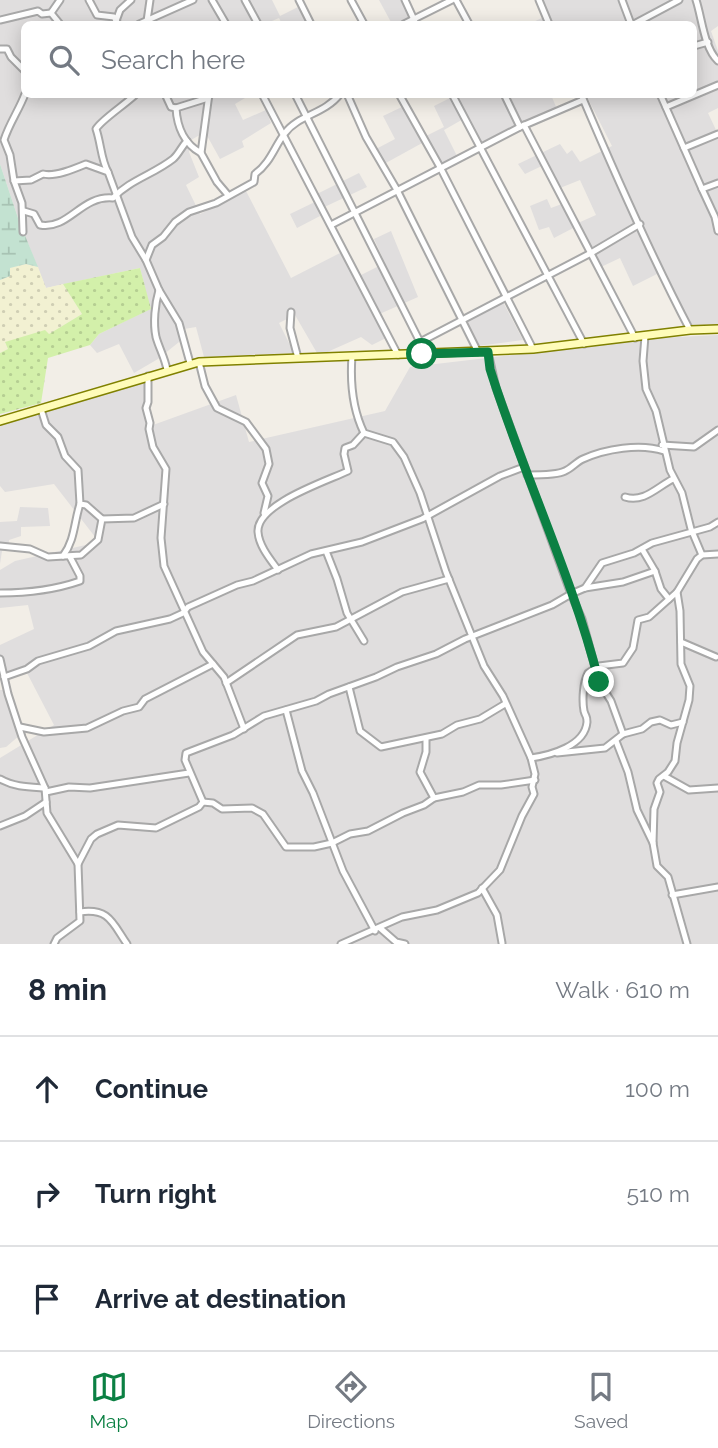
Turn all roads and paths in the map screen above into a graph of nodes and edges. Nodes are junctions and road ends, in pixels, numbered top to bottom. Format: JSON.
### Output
{"nodes":[{"id":1,"x":89,"y":0,"type":"edge"},
{"id":2,"x":131,"y":0,"type":"edge"},
{"id":3,"x":150,"y":0,"type":"edge"},
{"id":4,"x":193,"y":0,"type":"edge"},
{"id":5,"x":212,"y":0,"type":"edge"},
{"id":6,"x":245,"y":0,"type":"edge"},
{"id":7,"x":299,"y":0,"type":"edge"},
{"id":8,"x":351,"y":0,"type":"edge"},
{"id":9,"x":454,"y":0,"type":"edge"},
{"id":10,"x":539,"y":0,"type":"edge"},
{"id":11,"x":622,"y":0,"type":"edge"},
{"id":12,"x":679,"y":0,"type":"edge"},
{"id":13,"x":696,"y":0,"type":"edge"},
{"id":14,"x":56,"y":1,"type":"edge"},
{"id":15,"x":408,"y":1,"type":"edge"},
{"id":16,"x":51,"y":13,"type":"junction"},
{"id":17,"x":0,"y":20,"type":"edge"},
{"id":18,"x":58,"y":21,"type":"edge"},
{"id":19,"x":116,"y":21,"type":"edge"},
{"id":20,"x":117,"y":21,"type":"edge"},
{"id":21,"x":147,"y":21,"type":"edge"},
{"id":22,"x":149,"y":21,"type":"edge"},
{"id":23,"x":224,"y":21,"type":"edge"},
{"id":24,"x":256,"y":21,"type":"edge"},
{"id":25,"x":310,"y":21,"type":"edge"},
{"id":26,"x":362,"y":21,"type":"edge"},
{"id":27,"x":414,"y":21,"type":"edge"},
{"id":28,"x":416,"y":21,"type":"edge"},
{"id":29,"x":467,"y":21,"type":"edge"},
{"id":30,"x":548,"y":21,"type":"edge"},
{"id":31,"x":631,"y":21,"type":"edge"},
{"id":32,"x":638,"y":21,"type":"edge"},
{"id":33,"x":708,"y":42,"type":"junction"},
{"id":34,"x":697,"y":45,"type":"edge"},
{"id":35,"x":0,"y":49,"type":"edge"},
{"id":36,"x":718,"y":61,"type":"edge"},
{"id":37,"x":21,"y":66,"type":"edge"},
{"id":38,"x":718,"y":85,"type":"edge"},
{"id":39,"x":697,"y":94,"type":"edge"},
{"id":40,"x":23,"y":98,"type":"edge"},
{"id":41,"x":131,"y":98,"type":"edge"},
{"id":42,"x":167,"y":98,"type":"edge"},
{"id":43,"x":204,"y":98,"type":"edge"},
{"id":44,"x":209,"y":98,"type":"edge"},
{"id":45,"x":266,"y":98,"type":"edge"},
{"id":46,"x":297,"y":98,"type":"edge"},
{"id":47,"x":336,"y":98,"type":"edge"},
{"id":48,"x":349,"y":98,"type":"edge"},
{"id":49,"x":401,"y":98,"type":"edge"},
{"id":50,"x":454,"y":98,"type":"edge"},
{"id":51,"x":506,"y":98,"type":"edge"},
{"id":52,"x":580,"y":98,"type":"edge"},
{"id":53,"x":582,"y":98,"type":"edge"},
{"id":54,"x":662,"y":98,"type":"edge"},
{"id":55,"x":687,"y":98,"type":"edge"},
{"id":56,"x":666,"y":107,"type":"junction"},
{"id":57,"x":176,"y":108,"type":"junction"},
{"id":58,"x":307,"y":116,"type":"junction"},
{"id":59,"x":522,"y":126,"type":"junction"},
{"id":60,"x":718,"y":134,"type":"edge"},
{"id":61,"x":283,"y":136,"type":"junction"},
{"id":62,"x":187,"y":141,"type":"junction"},
{"id":63,"x":479,"y":147,"type":"junction"},
{"id":64,"x":684,"y":148,"type":"junction"},
{"id":65,"x":201,"y":153,"type":"junction"},
{"id":66,"x":440,"y":167,"type":"junction"},
{"id":67,"x":108,"y":172,"type":"junction"},
{"id":68,"x":14,"y":181,"type":"junction"},
{"id":69,"x":718,"y":183,"type":"edge"},
{"id":70,"x":397,"y":190,"type":"junction"},
{"id":71,"x":702,"y":190,"type":"junction"},
{"id":72,"x":117,"y":193,"type":"junction"},
{"id":73,"x":229,"y":195,"type":"junction"},
{"id":74,"x":24,"y":211,"type":"junction"},
{"id":75,"x":354,"y":213,"type":"junction"},
{"id":76,"x":640,"y":224,"type":"junction"},
{"id":77,"x":331,"y":225,"type":"junction"},
{"id":78,"x":718,"y":231,"type":"edge"},
{"id":79,"x":23,"y":232,"type":"dead end"},
{"id":80,"x":591,"y":253,"type":"junction"},
{"id":81,"x":146,"y":260,"type":"junction"},
{"id":82,"x":548,"y":275,"type":"junction"},
{"id":83,"x":159,"y":290,"type":"junction"},
{"id":84,"x":506,"y":297,"type":"junction"},
{"id":85,"x":291,"y":312,"type":"dead end"},
{"id":86,"x":463,"y":319,"type":"junction"},
{"id":87,"x":718,"y":329,"type":"edge"},
{"id":88,"x":690,"y":330,"type":"junction"},
{"id":89,"x":645,"y":336,"type":"junction"},
{"id":90,"x":635,"y":338,"type":"junction"},
{"id":91,"x":420,"y":342,"type":"junction"},
{"id":92,"x":584,"y":344,"type":"junction"},
{"id":93,"x":533,"y":349,"type":"junction"},
{"id":94,"x":478,"y":352,"type":"junction"},
{"id":95,"x":488,"y":352,"type":"junction"},
{"id":96,"x":422,"y":354,"type":"junction"},
{"id":97,"x":398,"y":355,"type":"junction"},
{"id":98,"x":352,"y":356,"type":"junction"},
{"id":99,"x":298,"y":358,"type":"junction"},
{"id":100,"x":199,"y":362,"type":"junction"},
{"id":101,"x":190,"y":363,"type":"junction"},
{"id":102,"x":167,"y":370,"type":"junction"},
{"id":103,"x":148,"y":376,"type":"junction"},
{"id":104,"x":41,"y":409,"type":"junction"},
{"id":105,"x":0,"y":421,"type":"edge"},
{"id":106,"x":718,"y":430,"type":"edge"},
{"id":107,"x":364,"y":433,"type":"junction"},
{"id":108,"x":663,"y":448,"type":"junction"},
{"id":109,"x":524,"y":467,"type":"junction"},
{"id":110,"x":527,"y":475,"type":"junction"},
{"id":111,"x":673,"y":479,"type":"junction"},
{"id":112,"x":625,"y":497,"type":"dead end"},
{"id":113,"x":80,"y":504,"type":"junction"},
{"id":114,"x":164,"y":504,"type":"junction"},
{"id":115,"x":264,"y":513,"type":"junction"},
{"id":116,"x":427,"y":517,"type":"junction"},
{"id":117,"x":102,"y":519,"type":"junction"},
{"id":118,"x":718,"y":522,"type":"edge"},
{"id":119,"x":692,"y":533,"type":"junction"},
{"id":120,"x":0,"y":546,"type":"edge"},
{"id":121,"x":642,"y":549,"type":"junction"},
{"id":122,"x":326,"y":551,"type":"junction"},
{"id":123,"x":718,"y":554,"type":"edge"},
{"id":124,"x":702,"y":555,"type":"junction"},
{"id":125,"x":66,"y":556,"type":"junction"},
{"id":126,"x":278,"y":570,"type":"junction"},
{"id":127,"x":655,"y":571,"type":"junction"},
{"id":128,"x":449,"y":579,"type":"junction"},
{"id":129,"x":585,"y":588,"type":"junction"},
{"id":130,"x":677,"y":592,"type":"junction"},
{"id":131,"x":0,"y":593,"type":"edge"},
{"id":132,"x":571,"y":594,"type":"junction"},
{"id":133,"x":669,"y":599,"type":"junction"},
{"id":134,"x":184,"y":610,"type":"junction"},
{"id":135,"x":351,"y":619,"type":"junction"},
{"id":136,"x":472,"y":637,"type":"junction"},
{"id":137,"x":364,"y":641,"type":"dead end"},
{"id":138,"x":681,"y":642,"type":"junction"},
{"id":139,"x":717,"y":658,"type":"edge"},
{"id":140,"x":0,"y":659,"type":"edge"},
{"id":141,"x":214,"y":664,"type":"junction"},
{"id":142,"x":594,"y":669,"type":"junction"},
{"id":143,"x":5,"y":677,"type":"junction"},
{"id":144,"x":226,"y":682,"type":"junction"},
{"id":145,"x":3,"y":686,"type":"edge"},
{"id":146,"x":349,"y":687,"type":"junction"},
{"id":147,"x":505,"y":704,"type":"junction"},
{"id":148,"x":286,"y":710,"type":"junction"},
{"id":149,"x":683,"y":722,"type":"junction"},
{"id":150,"x":20,"y":727,"type":"junction"},
{"id":151,"x":244,"y":729,"type":"junction"},
{"id":152,"x":623,"y":734,"type":"junction"},
{"id":153,"x":426,"y":739,"type":"junction"},
{"id":154,"x":616,"y":741,"type":"junction"},
{"id":155,"x":557,"y":753,"type":"junction"},
{"id":156,"x":531,"y":758,"type":"junction"},
{"id":157,"x":189,"y":772,"type":"junction"},
{"id":158,"x":664,"y":776,"type":"junction"},
{"id":159,"x":0,"y":779,"type":"edge"},
{"id":160,"x":535,"y":780,"type":"junction"},
{"id":161,"x":718,"y":788,"type":"edge"},
{"id":162,"x":46,"y":790,"type":"junction"},
{"id":163,"x":434,"y":798,"type":"junction"},
{"id":164,"x":46,"y":802,"type":"junction"},
{"id":165,"x":203,"y":802,"type":"junction"},
{"id":166,"x":0,"y":826,"type":"edge"},
{"id":167,"x":653,"y":843,"type":"junction"},
{"id":168,"x":332,"y":844,"type":"junction"},
{"id":169,"x":78,"y":864,"type":"junction"},
{"id":170,"x":718,"y":887,"type":"edge"},
{"id":171,"x":482,"y":888,"type":"junction"},
{"id":172,"x":672,"y":895,"type":"junction"},
{"id":173,"x":80,"y":912,"type":"junction"},
{"id":174,"x":377,"y":929,"type":"junction"},
{"id":175,"x":54,"y":944,"type":"edge"},
{"id":176,"x":127,"y":944,"type":"edge"},
{"id":177,"x":341,"y":944,"type":"edge"},
{"id":178,"x":405,"y":944,"type":"edge"},
{"id":179,"x":503,"y":944,"type":"edge"},
{"id":180,"x":687,"y":944,"type":"edge"}],
"edges":[{"from":1,"to":19,"type":"street"},
{"from":2,"to":20,"type":"street"},
{"from":3,"to":21,"type":"street"},
{"from":4,"to":22,"type":"street"},
{"from":5,"to":23,"type":"street"},
{"from":6,"to":24,"type":"street"},
{"from":7,"to":25,"type":"street"},
{"from":8,"to":26,"type":"street"},
{"from":9,"to":28,"type":"street"},
{"from":9,"to":29,"type":"street"},
{"from":10,"to":30,"type":"street"},
{"from":11,"to":31,"type":"street"},
{"from":12,"to":32,"type":"street"},
{"from":13,"to":33,"type":"street"},
{"from":14,"to":16,"type":"street"},
{"from":15,"to":27,"type":"street"},
{"from":16,"to":17,"type":"street"},
{"from":16,"to":18,"type":"street"},
{"from":33,"to":34,"type":"street"},
{"from":33,"to":36,"type":"street"},
{"from":35,"to":37,"type":"street"},
{"from":38,"to":39,"type":"street"},
{"from":40,"to":68,"type":"street"},
{"from":41,"to":67,"type":"street"},
{"from":42,"to":57,"type":"street"},
{"from":43,"to":57,"type":"street"},
{"from":44,"to":65,"type":"street"},
{"from":45,"to":61,"type":"street"},
{"from":46,"to":58,"type":"street"},
{"from":47,"to":58,"type":"street"},
{"from":48,"to":70,"type":"street"},
{"from":49,"to":66,"type":"street"},
{"from":50,"to":63,"type":"street"},
{"from":51,"to":59,"type":"street"},
{"from":52,"to":59,"type":"street"},
{"from":53,"to":76,"type":"street"},
{"from":54,"to":56,"type":"street"},
{"from":55,"to":56,"type":"street"},
{"from":56,"to":64,"type":"street"},
{"from":57,"to":62,"type":"street"},
{"from":58,"to":61,"type":"street"},
{"from":58,"to":75,"type":"street"},
{"from":59,"to":63,"type":"street"},
{"from":59,"to":80,"type":"street"},
{"from":60,"to":64,"type":"street"},
{"from":61,"to":73,"type":"street"},
{"from":61,"to":77,"type":"street"},
{"from":62,"to":65,"type":"street"},
{"from":62,"to":72,"type":"street"},
{"from":63,"to":66,"type":"street"},
{"from":63,"to":82,"type":"street"},
{"from":64,"to":71,"type":"street"},
{"from":65,"to":73,"type":"street"},
{"from":66,"to":70,"type":"street"},
{"from":66,"to":84,"type":"street"},
{"from":67,"to":68,"type":"street"},
{"from":67,"to":72,"type":"street"},
{"from":68,"to":74,"type":"street"},
{"from":69,"to":71,"type":"street"},
{"from":70,"to":75,"type":"street"},
{"from":70,"to":86,"type":"street"},
{"from":71,"to":78,"type":"street"},
{"from":72,"to":74,"type":"street"},
{"from":72,"to":81,"type":"street"},
{"from":73,"to":81,"type":"street"},
{"from":74,"to":79,"type":"street"},
{"from":75,"to":77,"type":"street"},
{"from":75,"to":91,"type":"street"},
{"from":76,"to":80,"type":"street"},
{"from":76,"to":88,"type":"street"},
{"from":77,"to":97,"type":"street"},
{"from":80,"to":82,"type":"street"},
{"from":80,"to":90,"type":"street"},
{"from":81,"to":83,"type":"street"},
{"from":82,"to":84,"type":"street"},
{"from":82,"to":92,"type":"street"},
{"from":83,"to":101,"type":"street"},
{"from":83,"to":102,"type":"street"},
{"from":84,"to":86,"type":"street"},
{"from":84,"to":93,"type":"street"},
{"from":85,"to":99,"type":"street"},
{"from":86,"to":91,"type":"street"},
{"from":86,"to":94,"type":"street"},
{"from":87,"to":88,"type":"street"},
{"from":88,"to":89,"type":"street"},
{"from":89,"to":90,"type":"street"},
{"from":89,"to":108,"type":"street"},
{"from":90,"to":92,"type":"street"},
{"from":91,"to":96,"type":"street"},
{"from":92,"to":93,"type":"street"},
{"from":93,"to":95,"type":"street"},
{"from":94,"to":95,"type":"street"},
{"from":94,"to":96,"type":"street"},
{"from":95,"to":109,"type":"street"},
{"from":96,"to":97,"type":"street"},
{"from":97,"to":98,"type":"street"},
{"from":98,"to":99,"type":"street"},
{"from":98,"to":107,"type":"street"},
{"from":99,"to":100,"type":"street"},
{"from":100,"to":101,"type":"street"},
{"from":100,"to":115,"type":"street"},
{"from":101,"to":102,"type":"street"},
{"from":102,"to":103,"type":"street"},
{"from":103,"to":104,"type":"street"},
{"from":103,"to":114,"type":"street"},
{"from":104,"to":105,"type":"street"},
{"from":104,"to":113,"type":"street"},
{"from":106,"to":108,"type":"street"},
{"from":107,"to":115,"type":"street"},
{"from":107,"to":116,"type":"street"},
{"from":108,"to":110,"type":"street"},
{"from":108,"to":111,"type":"street"},
{"from":109,"to":110,"type":"street"},
{"from":109,"to":116,"type":"street"},
{"from":110,"to":132,"type":"street"},
{"from":111,"to":112,"type":"street"},
{"from":111,"to":119,"type":"street"},
{"from":113,"to":117,"type":"street"},
{"from":113,"to":125,"type":"street"},
{"from":114,"to":117,"type":"street"},
{"from":114,"to":134,"type":"street"},
{"from":115,"to":126,"type":"street"},
{"from":116,"to":122,"type":"street"},
{"from":116,"to":128,"type":"street"},
{"from":117,"to":125,"type":"street"},
{"from":118,"to":119,"type":"street"},
{"from":119,"to":121,"type":"street"},
{"from":119,"to":124,"type":"street"},
{"from":120,"to":125,"type":"street"},
{"from":121,"to":127,"type":"street"},
{"from":121,"to":129,"type":"street"},
{"from":122,"to":126,"type":"street"},
{"from":122,"to":135,"type":"street"},
{"from":123,"to":124,"type":"street"},
{"from":124,"to":130,"type":"street"},
{"from":125,"to":131,"type":"street"},
{"from":126,"to":134,"type":"street"},
{"from":127,"to":129,"type":"street"},
{"from":127,"to":133,"type":"street"},
{"from":128,"to":135,"type":"street"},
{"from":128,"to":136,"type":"street"},
{"from":129,"to":132,"type":"street"},
{"from":130,"to":133,"type":"street"},
{"from":130,"to":138,"type":"street"},
{"from":132,"to":136,"type":"street"},
{"from":132,"to":142,"type":"street"},
{"from":133,"to":142,"type":"street"},
{"from":134,"to":141,"type":"street"},
{"from":134,"to":143,"type":"street"},
{"from":135,"to":137,"type":"street"},
{"from":135,"to":144,"type":"street"},
{"from":136,"to":146,"type":"street"},
{"from":136,"to":147,"type":"street"},
{"from":138,"to":139,"type":"street"},
{"from":138,"to":149,"type":"street"},
{"from":140,"to":143,"type":"street"},
{"from":141,"to":144,"type":"street"},
{"from":141,"to":150,"type":"street"},
{"from":142,"to":152,"type":"street"},
{"from":142,"to":155,"type":"street"},
{"from":143,"to":145,"type":"street"},
{"from":144,"to":151,"type":"street"},
{"from":145,"to":150,"type":"street"},
{"from":146,"to":148,"type":"street"},
{"from":146,"to":153,"type":"street"},
{"from":147,"to":153,"type":"street"},
{"from":147,"to":156,"type":"street"},
{"from":148,"to":151,"type":"street"},
{"from":148,"to":168,"type":"street"},
{"from":149,"to":152,"type":"street"},
{"from":149,"to":158,"type":"street"},
{"from":150,"to":162,"type":"street"},
{"from":151,"to":157,"type":"street"},
{"from":152,"to":154,"type":"street"},
{"from":153,"to":163,"type":"street"},
{"from":154,"to":155,"type":"street"},
{"from":154,"to":167,"type":"street"},
{"from":155,"to":156,"type":"street"},
{"from":156,"to":160,"type":"street"},
{"from":157,"to":162,"type":"street"},
{"from":157,"to":165,"type":"street"},
{"from":158,"to":161,"type":"street"},
{"from":158,"to":167,"type":"street"},
{"from":159,"to":162,"type":"street"},
{"from":160,"to":163,"type":"street"},
{"from":160,"to":171,"type":"street"},
{"from":162,"to":164,"type":"street"},
{"from":163,"to":168,"type":"street"},
{"from":164,"to":166,"type":"street"},
{"from":164,"to":169,"type":"street"},
{"from":165,"to":168,"type":"street"},
{"from":165,"to":169,"type":"street"},
{"from":167,"to":172,"type":"street"},
{"from":168,"to":174,"type":"street"},
{"from":169,"to":173,"type":"street"},
{"from":170,"to":172,"type":"street"},
{"from":171,"to":174,"type":"street"},
{"from":171,"to":179,"type":"street"},
{"from":172,"to":180,"type":"street"},
{"from":173,"to":175,"type":"street"},
{"from":173,"to":176,"type":"street"},
{"from":174,"to":177,"type":"street"},
{"from":174,"to":178,"type":"street"}]}
